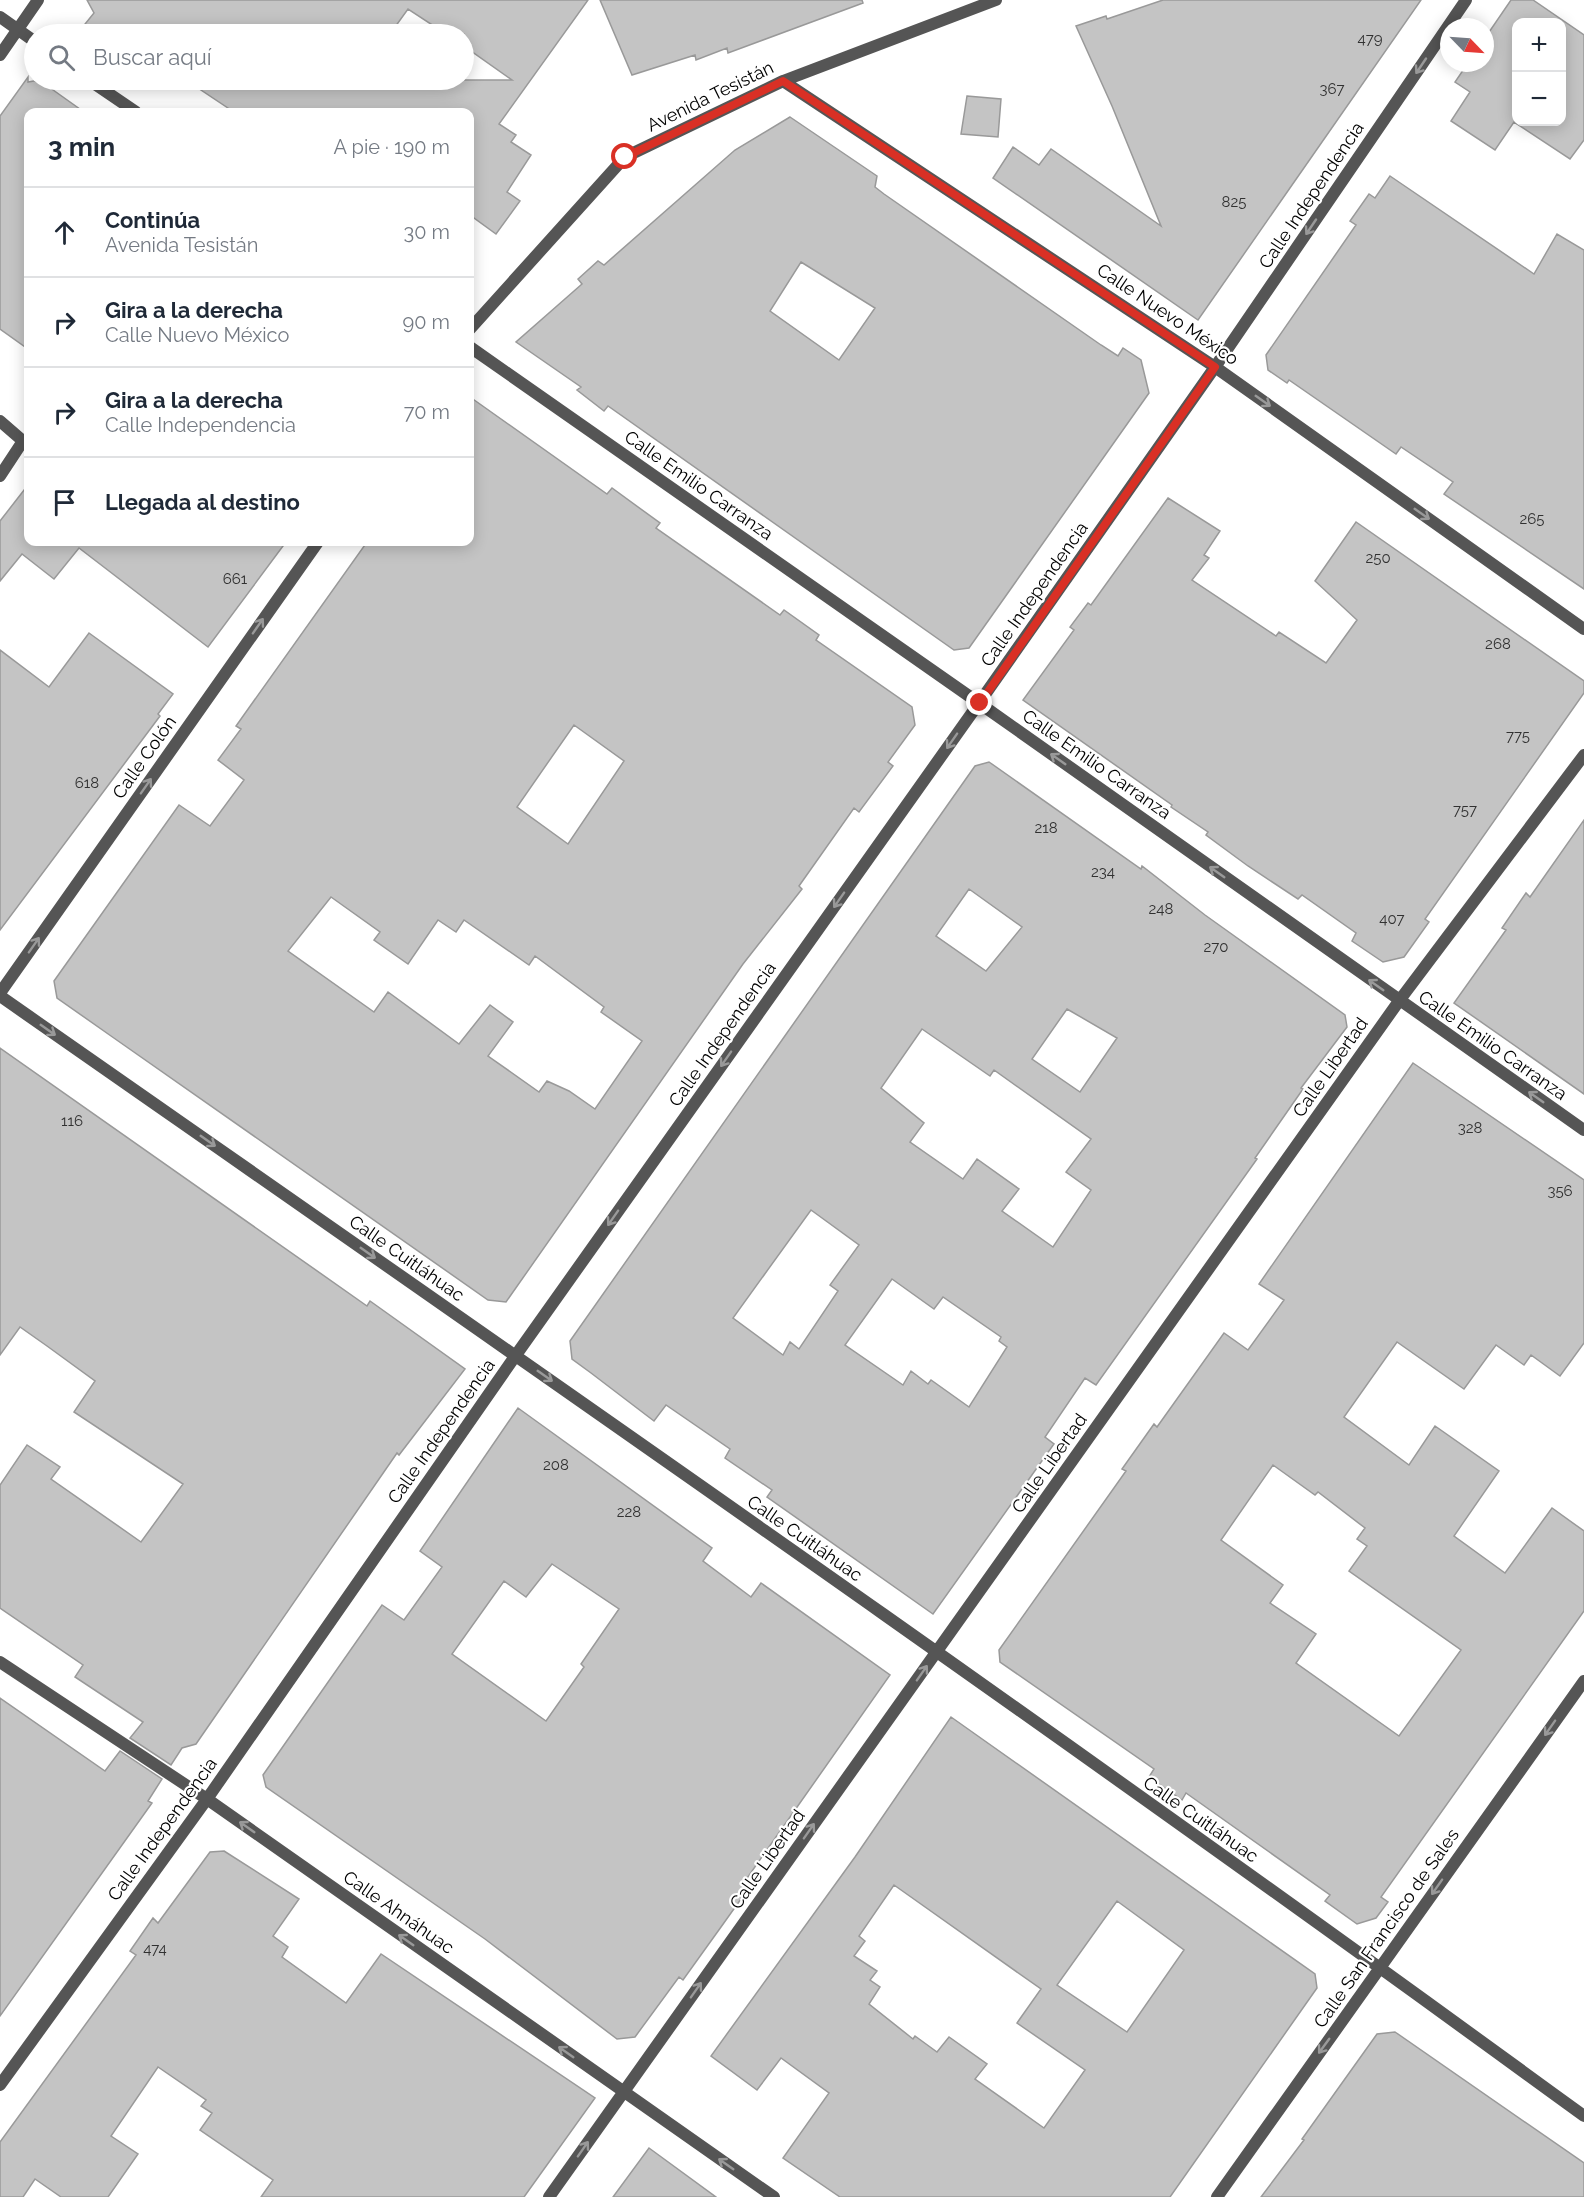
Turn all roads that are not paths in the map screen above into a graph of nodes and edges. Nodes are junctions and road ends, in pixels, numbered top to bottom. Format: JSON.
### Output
{"nodes":[{"id":1,"x":38,"y":0,"type":"edge"},
{"id":2,"x":996,"y":0,"type":"edge"},
{"id":3,"x":1466,"y":0,"type":"edge"},
{"id":4,"x":0,"y":17,"type":"edge"},
{"id":5,"x":18,"y":30,"type":"junction"},
{"id":6,"x":24,"y":34,"type":"edge"},
{"id":7,"x":0,"y":55,"type":"edge"},
{"id":8,"x":783,"y":81,"type":"junction"},
{"id":9,"x":104,"y":90,"type":"edge"},
{"id":10,"x":130,"y":108,"type":"edge"},
{"id":11,"x":474,"y":325,"type":"edge"},
{"id":12,"x":474,"y":350,"type":"edge"},
{"id":13,"x":1215,"y":367,"type":"junction"},
{"id":14,"x":0,"y":421,"type":"edge"},
{"id":15,"x":0,"y":476,"type":"edge"},
{"id":16,"x":315,"y":546,"type":"edge"},
{"id":17,"x":1584,"y":629,"type":"edge"},
{"id":18,"x":980,"y":703,"type":"junction"},
{"id":19,"x":1584,"y":755,"type":"edge"},
{"id":20,"x":0,"y":995,"type":"edge"},
{"id":21,"x":1399,"y":1001,"type":"junction"},
{"id":22,"x":1584,"y":1130,"type":"edge"},
{"id":23,"x":516,"y":1355,"type":"junction"},
{"id":24,"x":936,"y":1653,"type":"junction"},
{"id":25,"x":0,"y":1662,"type":"edge"},
{"id":26,"x":1584,"y":1681,"type":"edge"},
{"id":27,"x":207,"y":1799,"type":"junction"},
{"id":28,"x":1381,"y":1967,"type":"junction"},
{"id":29,"x":0,"y":2085,"type":"edge"},
{"id":30,"x":623,"y":2092,"type":"junction"},
{"id":31,"x":1584,"y":2116,"type":"edge"},
{"id":32,"x":549,"y":2197,"type":"edge"},
{"id":33,"x":774,"y":2197,"type":"edge"},
{"id":34,"x":1217,"y":2197,"type":"edge"}],
"edges":[{"from":1,"to":5,"type":"street"},
{"from":2,"to":8,"type":"street","name":"Avenida Tesistán"},
{"from":3,"to":13,"type":"street","name":"Calle Independencia","one_way":true},
{"from":4,"to":5,"type":"street"},
{"from":5,"to":6,"type":"street"},
{"from":5,"to":7,"type":"street"},
{"from":8,"to":11,"type":"street","name":"Avenida Tesistán"},
{"from":8,"to":13,"type":"street","name":"Calle Nuevo México"},
{"from":9,"to":10,"type":"street"},
{"from":12,"to":18,"type":"street","name":"Calle Emilio Carranza"},
{"from":13,"to":17,"type":"street","name":"Calle Nuevo México","one_way":true},
{"from":13,"to":18,"type":"street","name":"Calle Independencia"},
{"from":14,"to":15,"type":"street"},
{"from":20,"to":16,"type":"street","name":"Calle Colón","one_way":true},
{"from":21,"to":18,"type":"street","name":"Calle Emilio Carranza","one_way":true},
{"from":18,"to":23,"type":"street","name":"Calle Independencia","one_way":true},
{"from":19,"to":21,"type":"street","name":"Calle Libertad"},
{"from":20,"to":23,"type":"street","name":"Calle Cuitláhuac","one_way":true},
{"from":22,"to":21,"type":"street","name":"Calle Emilio Carranza","one_way":true},
{"from":21,"to":24,"type":"street","name":"Calle Libertad"},
{"from":23,"to":24,"type":"street","name":"Calle Cuitláhuac","one_way":true},
{"from":23,"to":27,"type":"street","name":"Calle Independencia"},
{"from":24,"to":28,"type":"street","name":"Calle Cuitláhuac"},
{"from":30,"to":24,"type":"street","name":"Calle Libertad","one_way":true},
{"from":25,"to":27,"type":"street","name":"Calle Ahnáhuac"},
{"from":26,"to":28,"type":"street","name":"Calle San Francisco de Sales","one_way":true},
{"from":27,"to":29,"type":"street","name":"Calle Independencia"},
{"from":30,"to":27,"type":"street","name":"Calle Ahnáhuac","one_way":true},
{"from":28,"to":31,"type":"street","name":"Calle Cuitláhuac"},
{"from":28,"to":34,"type":"street","name":"Calle San Francisco de Sales","one_way":true},
{"from":32,"to":30,"type":"street","name":"Calle Libertad","one_way":true},
{"from":33,"to":30,"type":"street","name":"Calle Ahnáhuac","one_way":true}]}
